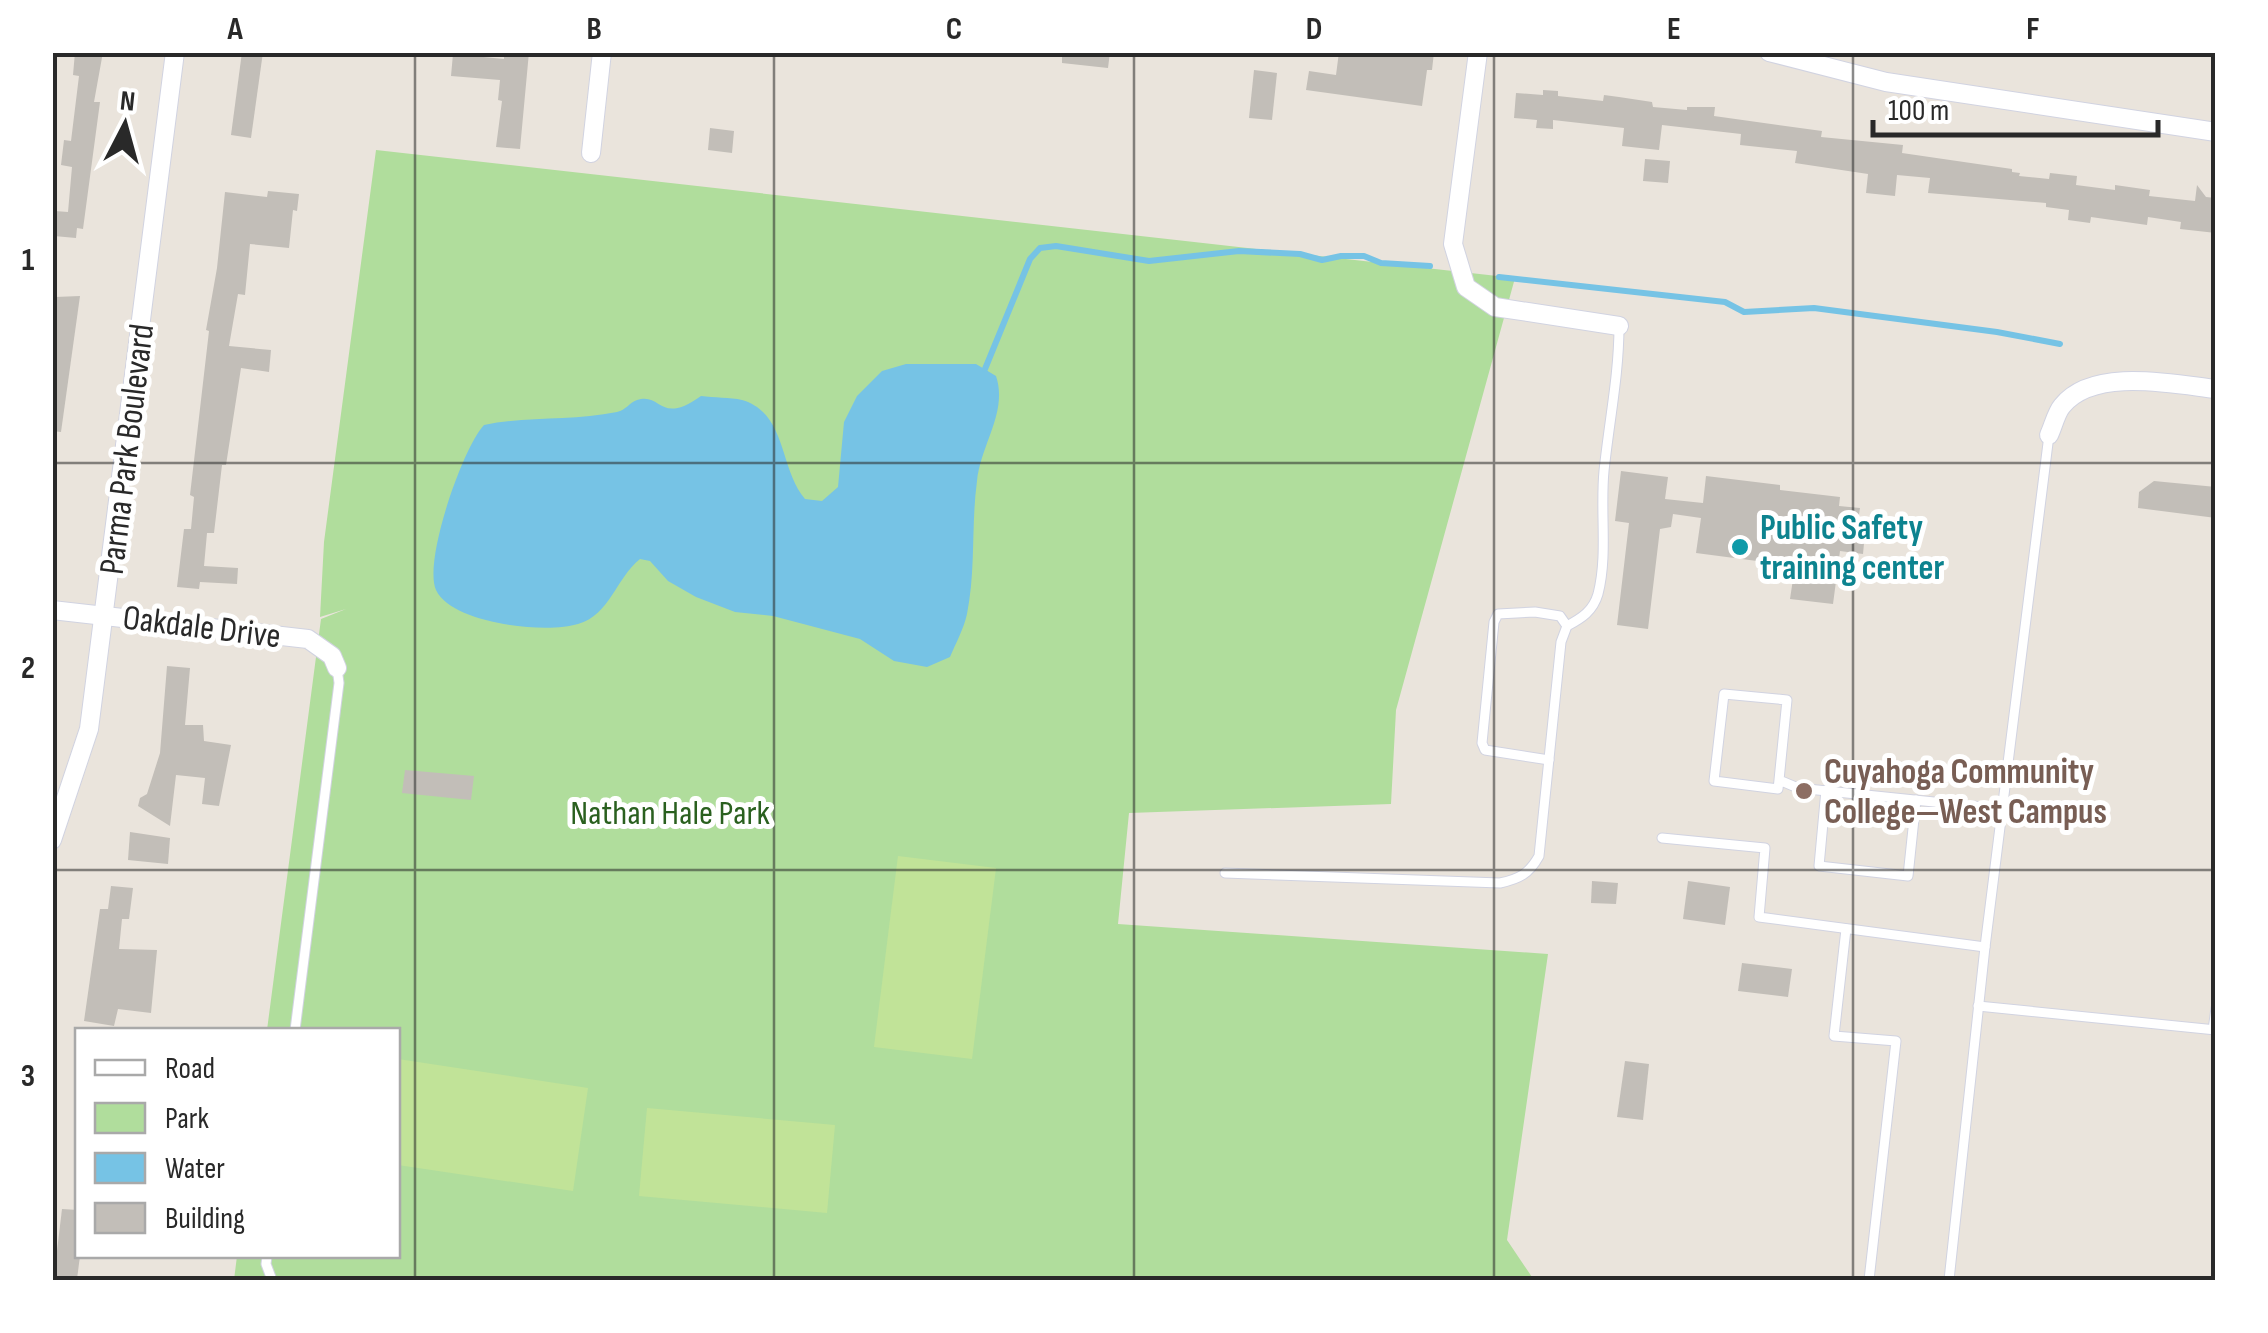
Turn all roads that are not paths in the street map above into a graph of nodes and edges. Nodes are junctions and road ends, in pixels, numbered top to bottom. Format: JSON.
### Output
{"nodes":[{"id":1,"x":175,"y":52,"type":"edge"},
{"id":2,"x":602,"y":52,"type":"edge"},
{"id":3,"x":1478,"y":52,"type":"edge"},
{"id":4,"x":1768,"y":52,"type":"edge"},
{"id":5,"x":2216,"y":132,"type":"edge"},
{"id":6,"x":591,"y":153,"type":"dead end"},
{"id":7,"x":1619,"y":326,"type":"joint"},
{"id":8,"x":2216,"y":389,"type":"edge"},
{"id":9,"x":2049,"y":435,"type":"joint"},
{"id":10,"x":52,"y":610,"type":"edge"},
{"id":11,"x":106,"y":615,"type":"junction"},
{"id":12,"x":1567,"y":626,"type":"junction"},
{"id":13,"x":337,"y":668,"type":"joint"},
{"id":14,"x":1548,"y":760,"type":"junction"},
{"id":15,"x":1780,"y":780,"type":"junction"},
{"id":16,"x":1826,"y":790,"type":"junction"},
{"id":17,"x":1916,"y":800,"type":"junction"},
{"id":18,"x":2002,"y":809,"type":"junction"},
{"id":19,"x":1662,"y":838,"type":"dead end"},
{"id":20,"x":52,"y":840,"type":"edge"},
{"id":21,"x":1225,"y":873,"type":"dead end"},
{"id":22,"x":1846,"y":929,"type":"junction"},
{"id":23,"x":1985,"y":947,"type":"junction"},
{"id":24,"x":1978,"y":1006,"type":"junction"},
{"id":25,"x":2216,"y":1008,"type":"edge"},
{"id":26,"x":295,"y":1028,"type":"edge"},
{"id":27,"x":2214,"y":1030,"type":"edge"},
{"id":28,"x":1869,"y":1280,"type":"edge"},
{"id":29,"x":1949,"y":1280,"type":"edge"}],
"edges":[{"from":1,"to":11,"type":"street","name":"Parma Park Boulevard"},
{"from":2,"to":6,"type":"street"},
{"from":3,"to":7,"type":"street"},
{"from":4,"to":5,"type":"street"},
{"from":7,"to":12,"type":"lane"},
{"from":8,"to":9,"type":"street"},
{"from":9,"to":18,"type":"lane"},
{"from":10,"to":11,"type":"street","name":"Oakdale Drive"},
{"from":11,"to":13,"type":"street","name":"Oakdale Drive"},
{"from":11,"to":20,"type":"street","name":"Parma Park Boulevard"},
{"from":12,"to":14,"type":"lane"},
{"from":12,"to":14,"type":"lane"},
{"from":13,"to":26,"type":"lane"},
{"from":14,"to":21,"type":"lane"},
{"from":15,"to":15,"type":"lane"},
{"from":15,"to":16,"type":"lane"},
{"from":16,"to":17,"type":"lane"},
{"from":16,"to":17,"type":"lane"},
{"from":17,"to":18,"type":"lane"},
{"from":18,"to":23,"type":"lane"},
{"from":19,"to":22,"type":"lane"},
{"from":22,"to":23,"type":"lane"},
{"from":22,"to":28,"type":"lane"},
{"from":23,"to":24,"type":"lane"},
{"from":24,"to":27,"type":"lane"},
{"from":24,"to":29,"type":"lane"},
{"from":25,"to":27,"type":"lane"}]}
